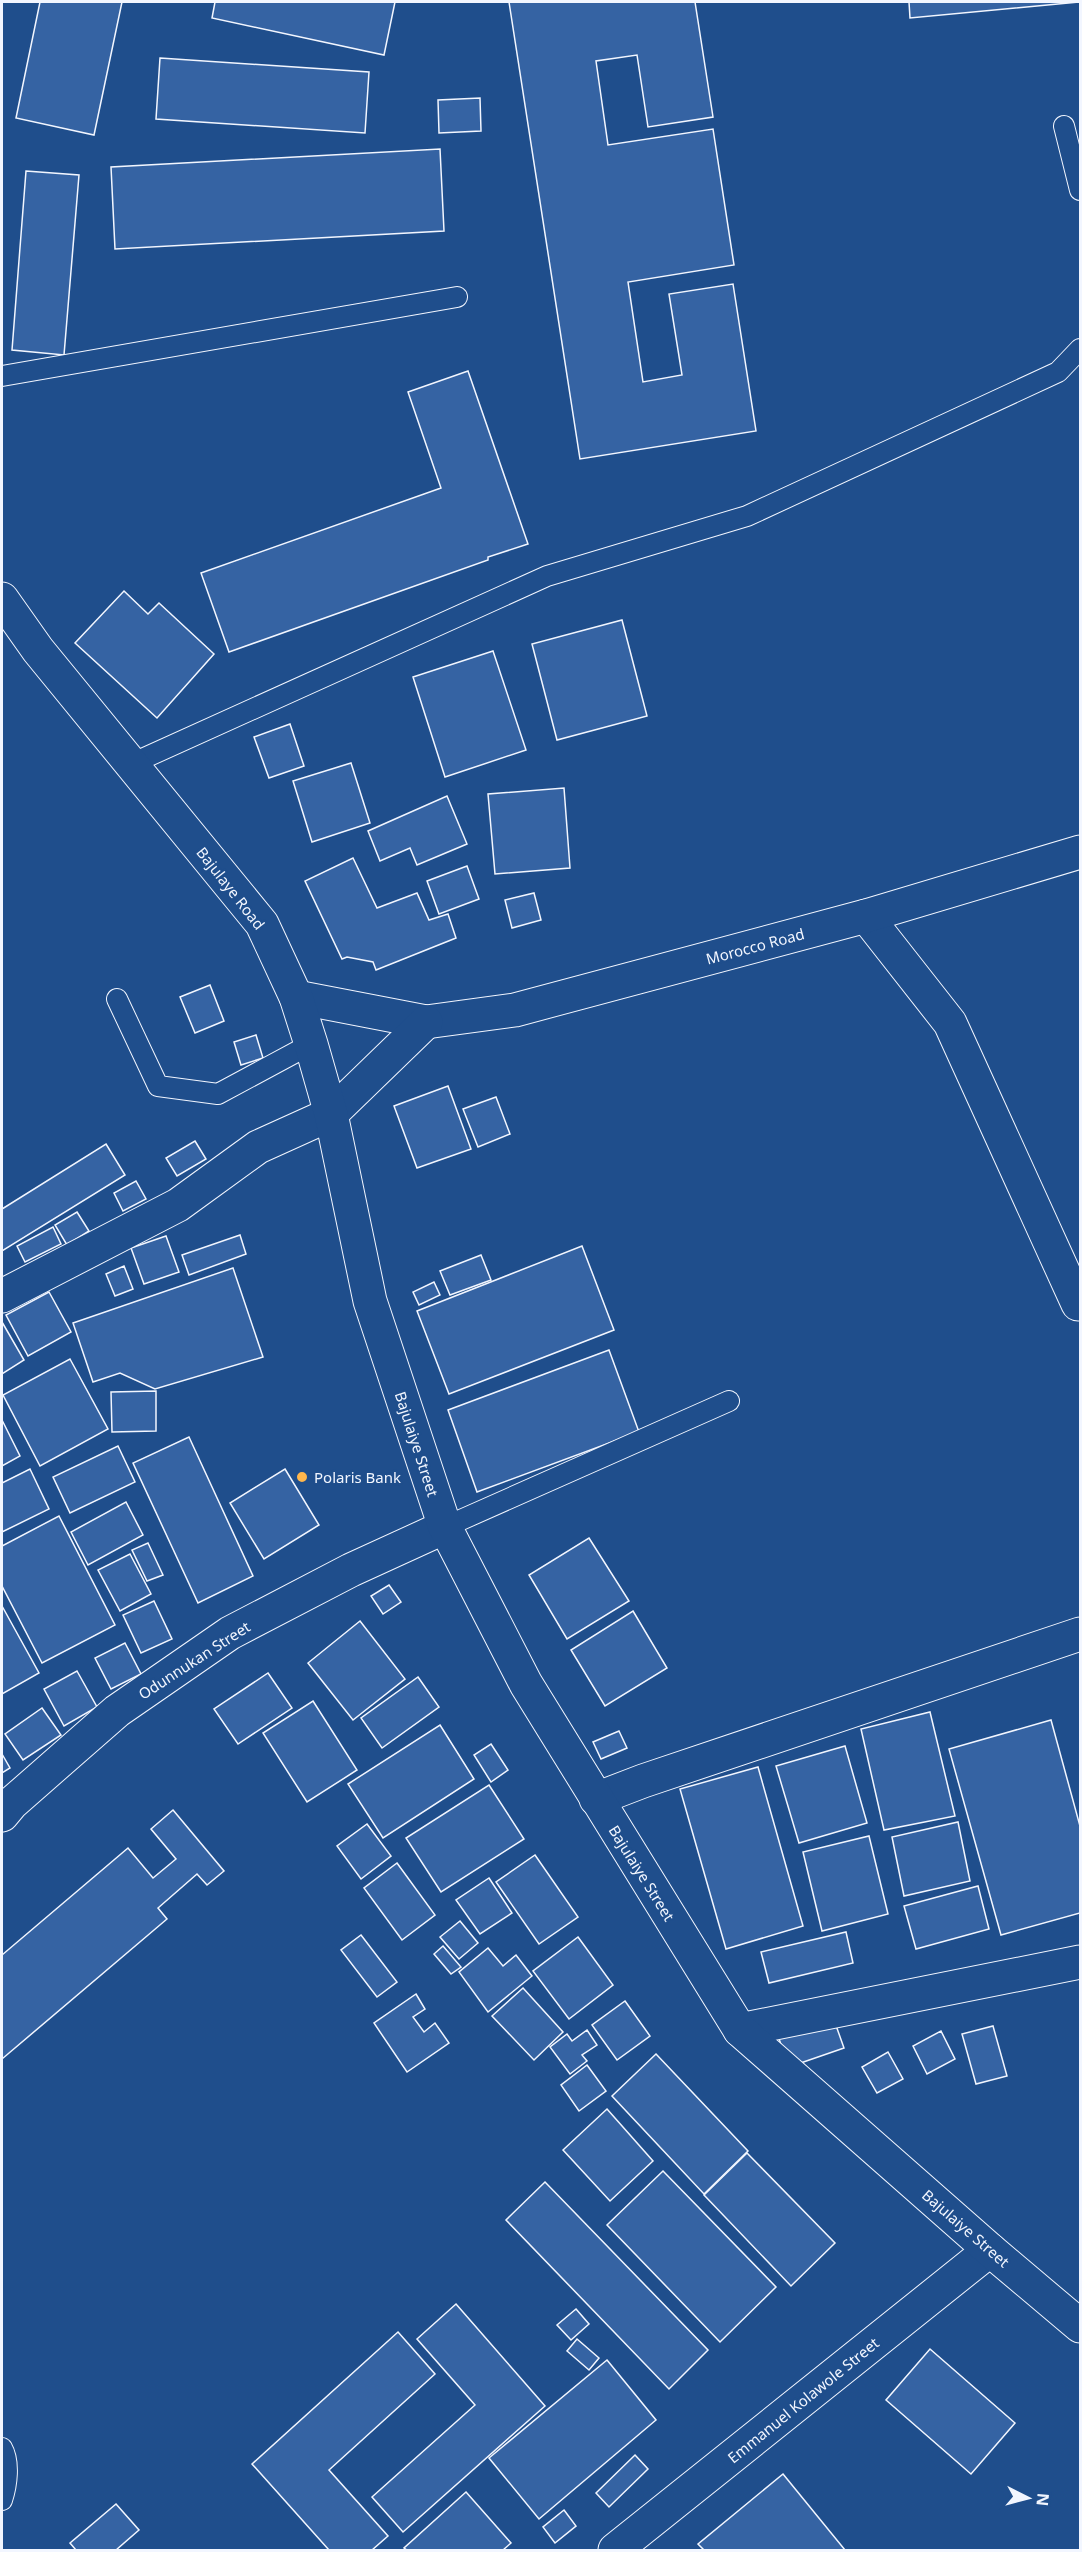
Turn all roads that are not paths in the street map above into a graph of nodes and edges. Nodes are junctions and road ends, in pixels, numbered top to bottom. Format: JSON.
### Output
{"nodes":[{"id":1,"x":1064,"y":126,"type":"dead end"},
{"id":2,"x":1080,"y":190,"type":"edge"},
{"id":3,"x":457,"y":297,"type":"dead end"},
{"id":4,"x":1080,"y":349,"type":"edge"},
{"id":5,"x":2,"y":376,"type":"edge"},
{"id":6,"x":2,"y":599,"type":"edge"},
{"id":7,"x":131,"y":764,"type":"junction"},
{"id":8,"x":1080,"y":852,"type":"edge"},
{"id":9,"x":866,"y":915,"type":"junction"},
{"id":10,"x":296,"y":997,"type":"junction"},
{"id":11,"x":117,"y":999,"type":"dead end"},
{"id":12,"x":426,"y":1022,"type":"junction"},
{"id":13,"x":311,"y":1044,"type":"junction"},
{"id":14,"x":331,"y":1114,"type":"junction"},
{"id":15,"x":2,"y":1296,"type":"edge"},
{"id":16,"x":370,"y":1301,"type":"joint"},
{"id":17,"x":1080,"y":1304,"type":"edge"},
{"id":18,"x":729,"y":1401,"type":"dead end"},
{"id":19,"x":445,"y":1527,"type":"junction"},
{"id":20,"x":1080,"y":1634,"type":"edge"},
{"id":21,"x":596,"y":1799,"type":"junction"},
{"id":22,"x":2,"y":1815,"type":"edge"},
{"id":23,"x":1080,"y":1962,"type":"edge"},
{"id":24,"x":740,"y":2030,"type":"junction"},
{"id":25,"x":990,"y":2250,"type":"junction"},
{"id":26,"x":1080,"y":2326,"type":"edge"},
{"id":27,"x":2,"y":2448,"type":"edge"},
{"id":28,"x":2,"y":2500,"type":"edge"},
{"id":29,"x":615,"y":2550,"type":"edge"}],
"edges":[{"from":1,"to":2,"type":"lane"},
{"from":3,"to":5,"type":"lane"},
{"from":4,"to":7,"type":"lane"},
{"from":6,"to":7,"type":"street","name":"Bajulaye Road"},
{"from":7,"to":10,"type":"street","name":"Bajulaye Road"},
{"from":8,"to":9,"type":"street","name":"Morocco Road"},
{"from":9,"to":12,"type":"street","name":"Morocco Road"},
{"from":9,"to":17,"type":"street"},
{"from":10,"to":12,"type":"street","name":"Morocco Road"},
{"from":10,"to":13,"type":"street","name":"Bajulaye Road"},
{"from":11,"to":13,"type":"lane"},
{"from":12,"to":14,"type":"street"},
{"from":13,"to":14,"type":"street","name":"Bajulaye Road"},
{"from":14,"to":15,"type":"street"},
{"from":14,"to":16,"type":"street","name":"Bajulaye Road"},
{"from":16,"to":19,"type":"street","name":"Bajulaiye Street"},
{"from":18,"to":19,"type":"lane"},
{"from":19,"to":21,"type":"street","name":"Bajulaiye Street"},
{"from":19,"to":22,"type":"street","name":"Odunnukan Street"},
{"from":20,"to":21,"type":"street"},
{"from":21,"to":24,"type":"street","name":"Bajulaiye Street"},
{"from":23,"to":24,"type":"street"},
{"from":24,"to":25,"type":"street","name":"Bajulaiye Street"},
{"from":25,"to":26,"type":"street","name":"Bajulaiye Street"},
{"from":25,"to":29,"type":"street","name":"Emmanuel Kolawole Street"},
{"from":27,"to":28,"type":"lane"}]}
